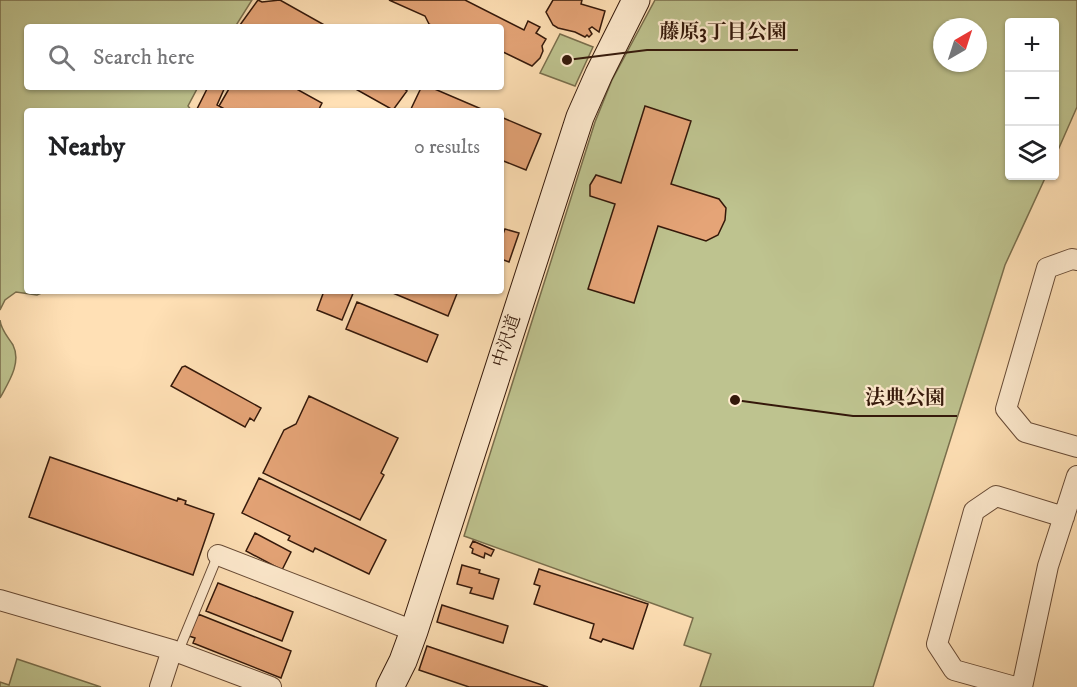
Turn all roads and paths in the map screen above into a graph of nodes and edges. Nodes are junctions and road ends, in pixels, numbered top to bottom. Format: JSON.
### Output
{"nodes":[{"id":1,"x":636,"y":0,"type":"edge"},
{"id":2,"x":1077,"y":260,"type":"edge"},
{"id":3,"x":1077,"y":447,"type":"edge"},
{"id":4,"x":1077,"y":476,"type":"edge"},
{"id":5,"x":1064,"y":516,"type":"junction"},
{"id":6,"x":218,"y":555,"type":"joint"},
{"id":7,"x":0,"y":600,"type":"edge"},
{"id":8,"x":414,"y":631,"type":"junction"},
{"id":9,"x":175,"y":651,"type":"junction"},
{"id":10,"x":160,"y":687,"type":"edge"},
{"id":11,"x":271,"y":687,"type":"edge"},
{"id":12,"x":390,"y":687,"type":"edge"},
{"id":13,"x":1015,"y":687,"type":"edge"},
{"id":14,"x":1022,"y":687,"type":"edge"}],
"edges":[{"from":1,"to":8,"type":"street","name":"中沢道"},
{"from":2,"to":3,"type":"street"},
{"from":4,"to":5,"type":"street"},
{"from":5,"to":13,"type":"street"},
{"from":5,"to":14,"type":"street"},
{"from":6,"to":8,"type":"street"},
{"from":6,"to":9,"type":"lane"},
{"from":7,"to":9,"type":"street"},
{"from":8,"to":12,"type":"street","name":"中沢道"},
{"from":9,"to":10,"type":"street"},
{"from":9,"to":11,"type":"street"}]}
